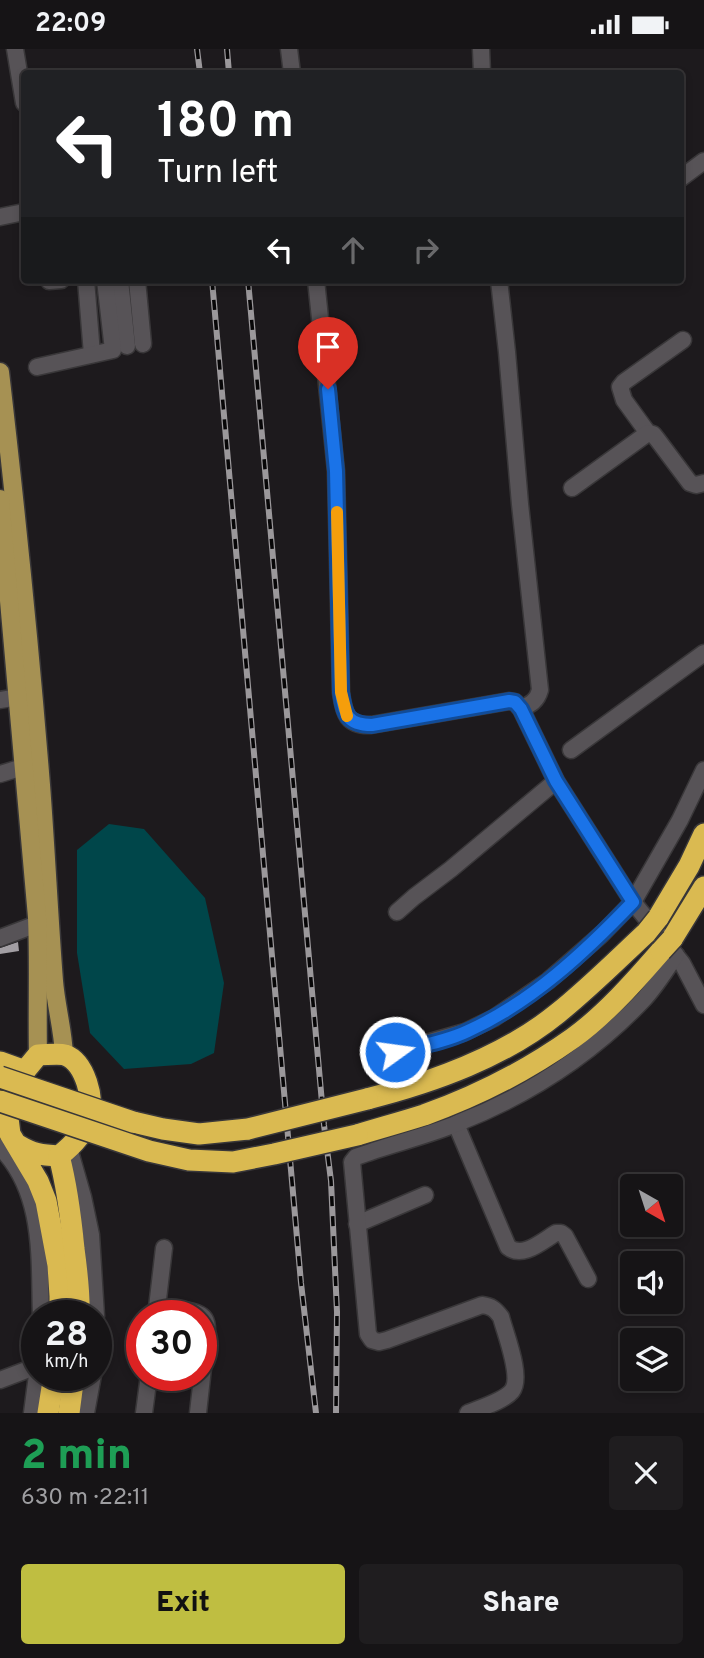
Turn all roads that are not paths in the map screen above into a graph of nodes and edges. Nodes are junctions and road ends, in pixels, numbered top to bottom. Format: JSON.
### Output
{"nodes":[{"id":1,"x":15,"y":49,"type":"edge"},
{"id":2,"x":289,"y":49,"type":"edge"},
{"id":3,"x":481,"y":49,"type":"edge"},
{"id":4,"x":292,"y":70,"type":"edge"},
{"id":5,"x":482,"y":70,"type":"edge"},
{"id":6,"x":21,"y":85,"type":"edge"},
{"id":7,"x":704,"y":161,"type":"edge"},
{"id":8,"x":684,"y":175,"type":"edge"},
{"id":9,"x":21,"y":213,"type":"edge"},
{"id":10,"x":0,"y":217,"type":"edge"},
{"id":11,"x":86,"y":284,"type":"edge"},
{"id":12,"x":105,"y":284,"type":"edge"},
{"id":13,"x":121,"y":284,"type":"edge"},
{"id":14,"x":137,"y":284,"type":"edge"},
{"id":15,"x":316,"y":284,"type":"edge"},
{"id":16,"x":499,"y":284,"type":"edge"},
{"id":17,"x":684,"y":340,"type":"dead end"},
{"id":18,"x":92,"y":355,"type":"junction"},
{"id":19,"x":37,"y":367,"type":"dead end"},
{"id":20,"x":0,"y":373,"type":"edge"},
{"id":21,"x":648,"y":433,"type":"junction"},
{"id":22,"x":704,"y":483,"type":"edge"},
{"id":23,"x":572,"y":488,"type":"dead end"},
{"id":24,"x":0,"y":499,"type":"edge"},
{"id":25,"x":9,"y":519,"type":"junction"},
{"id":26,"x":6,"y":629,"type":"edge"},
{"id":27,"x":704,"y":653,"type":"edge"},
{"id":28,"x":9,"y":699,"type":"edge"},
{"id":29,"x":521,"y":709,"type":"junction"},
{"id":30,"x":571,"y":750,"type":"dead end"},
{"id":31,"x":23,"y":767,"type":"junction"},
{"id":32,"x":704,"y":770,"type":"edge"},
{"id":33,"x":0,"y":774,"type":"edge"},
{"id":34,"x":556,"y":781,"type":"junction"},
{"id":35,"x":704,"y":834,"type":"edge"},
{"id":36,"x":704,"y":887,"type":"edge"},
{"id":37,"x":633,"y":902,"type":"junction"},
{"id":38,"x":397,"y":912,"type":"dead end"},
{"id":39,"x":37,"y":924,"type":"junction"},
{"id":40,"x":0,"y":938,"type":"edge"},
{"id":41,"x":670,"y":949,"type":"junction"},
{"id":42,"x":704,"y":1005,"type":"edge"},
{"id":43,"x":395,"y":1052,"type":"dead end"},
{"id":44,"x":64,"y":1055,"type":"junction"},
{"id":45,"x":0,"y":1062,"type":"edge"},
{"id":46,"x":32,"y":1063,"type":"junction"},
{"id":47,"x":0,"y":1077,"type":"edge"},
{"id":48,"x":0,"y":1101,"type":"edge"},
{"id":49,"x":456,"y":1124,"type":"junction"},
{"id":50,"x":7,"y":1139,"type":"edge"},
{"id":51,"x":64,"y":1152,"type":"junction"},
{"id":52,"x":425,"y":1195,"type":"dead end"},
{"id":53,"x":38,"y":1199,"type":"junction"},
{"id":54,"x":357,"y":1224,"type":"junction"},
{"id":55,"x":164,"y":1248,"type":"dead end"},
{"id":56,"x":588,"y":1279,"type":"dead end"},
{"id":57,"x":41,"y":1300,"type":"edge"},
{"id":58,"x":72,"y":1300,"type":"edge"},
{"id":59,"x":74,"y":1300,"type":"edge"},
{"id":60,"x":158,"y":1300,"type":"edge"},
{"id":61,"x":21,"y":1372,"type":"edge"},
{"id":62,"x":0,"y":1380,"type":"edge"},
{"id":63,"x":35,"y":1391,"type":"edge"},
{"id":64,"x":51,"y":1391,"type":"edge"},
{"id":65,"x":72,"y":1391,"type":"edge"},
{"id":66,"x":90,"y":1391,"type":"edge"},
{"id":67,"x":147,"y":1391,"type":"edge"},
{"id":68,"x":200,"y":1391,"type":"edge"},
{"id":69,"x":32,"y":1413,"type":"edge"},
{"id":70,"x":48,"y":1413,"type":"edge"},
{"id":71,"x":69,"y":1413,"type":"edge"},
{"id":72,"x":86,"y":1413,"type":"edge"},
{"id":73,"x":144,"y":1413,"type":"edge"},
{"id":74,"x":198,"y":1413,"type":"edge"},
{"id":75,"x":468,"y":1413,"type":"edge"}],
"edges":[{"from":1,"to":6,"type":"street"},
{"from":2,"to":4,"type":"street"},
{"from":3,"to":5,"type":"street"},
{"from":7,"to":8,"type":"street"},
{"from":9,"to":10,"type":"street"},
{"from":11,"to":18,"type":"street"},
{"from":12,"to":18,"type":"street"},
{"from":13,"to":14,"type":"street"},
{"from":15,"to":29,"type":"street"},
{"from":16,"to":29,"type":"street"},
{"from":17,"to":21,"type":"street"},
{"from":18,"to":19,"type":"street"},
{"from":20,"to":25,"type":"main road"},
{"from":21,"to":22,"type":"street"},
{"from":21,"to":23,"type":"street"},
{"from":24,"to":25,"type":"main road"},
{"from":25,"to":26,"type":"main road"},
{"from":25,"to":44,"type":"main road"},
{"from":26,"to":28,"type":"main road"},
{"from":27,"to":30,"type":"street"},
{"from":28,"to":31,"type":"main road"},
{"from":29,"to":34,"type":"street"},
{"from":31,"to":33,"type":"street"},
{"from":31,"to":39,"type":"main road"},
{"from":32,"to":37,"type":"street"},
{"from":34,"to":37,"type":"street"},
{"from":34,"to":38,"type":"street"},
{"from":35,"to":47,"type":"highway","bridge":true},
{"from":36,"to":41,"type":"highway"},
{"from":37,"to":41,"type":"street"},
{"from":37,"to":43,"type":"street"},
{"from":39,"to":40,"type":"street"},
{"from":39,"to":46,"type":"main road"},
{"from":41,"to":42,"type":"street"},
{"from":41,"to":48,"type":"highway","bridge":true},
{"from":41,"to":49,"type":"street"},
{"from":44,"to":46,"type":"highway"},
{"from":44,"to":51,"type":"highway"},
{"from":45,"to":46,"type":"highway"},
{"from":46,"to":50,"type":"highway"},
{"from":49,"to":54,"type":"street"},
{"from":49,"to":56,"type":"street"},
{"from":50,"to":51,"type":"highway"},
{"from":50,"to":53,"type":"highway"},
{"from":51,"to":59,"type":"highway"},
{"from":52,"to":54,"type":"street"},
{"from":53,"to":57,"type":"street"},
{"from":53,"to":58,"type":"highway"},
{"from":54,"to":75,"type":"street"},
{"from":55,"to":60,"type":"street"},
{"from":61,"to":62,"type":"street"},
{"from":63,"to":69,"type":"street"},
{"from":64,"to":70,"type":"highway"},
{"from":65,"to":71,"type":"highway"},
{"from":66,"to":72,"type":"street"},
{"from":67,"to":73,"type":"street"},
{"from":68,"to":74,"type":"street"}]}
